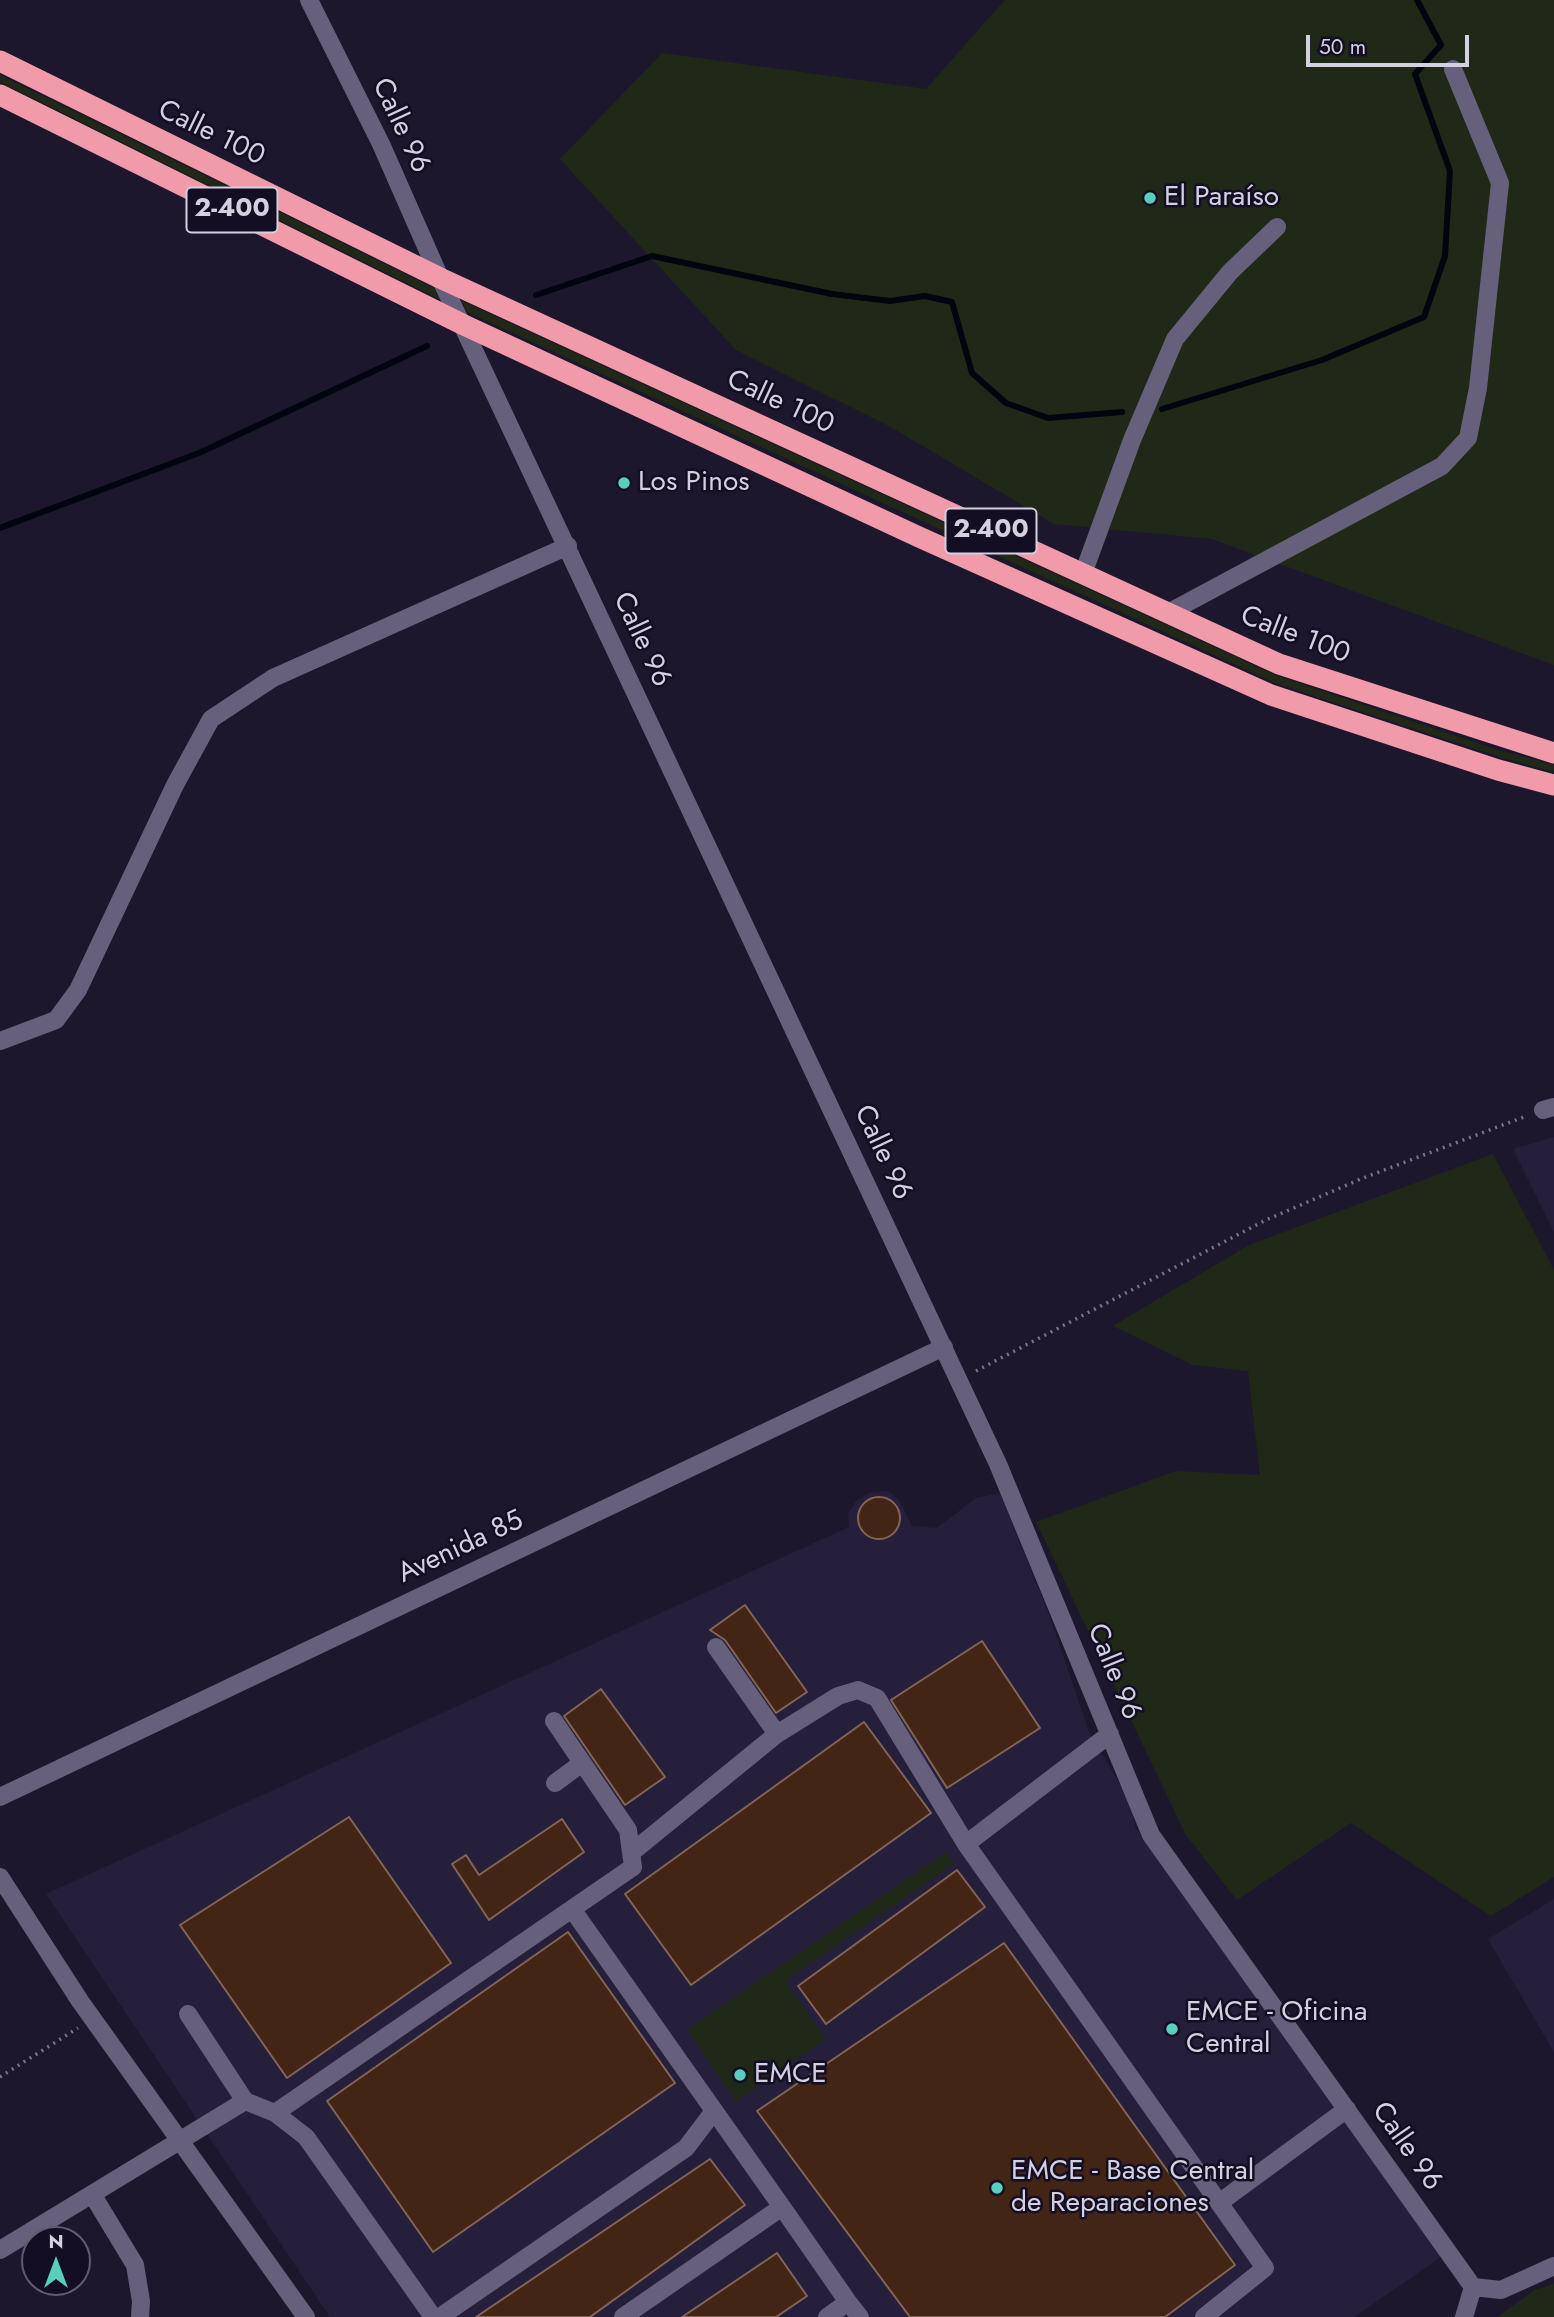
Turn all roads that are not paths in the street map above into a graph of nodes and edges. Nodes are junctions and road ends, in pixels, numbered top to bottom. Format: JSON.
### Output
{"nodes":[{"id":1,"x":309,"y":0,"type":"edge"},
{"id":2,"x":0,"y":61,"type":"edge"},
{"id":3,"x":1453,"y":69,"type":"dead end"},
{"id":4,"x":0,"y":95,"type":"edge"},
{"id":5,"x":1277,"y":227,"type":"dead end"},
{"id":6,"x":440,"y":278,"type":"junction"},
{"id":7,"x":464,"y":325,"type":"junction"},
{"id":8,"x":568,"y":546,"type":"junction"},
{"id":9,"x":1083,"y":574,"type":"junction"},
{"id":10,"x":1168,"y":613,"type":"junction"},
{"id":11,"x":1554,"y":753,"type":"edge"},
{"id":12,"x":1554,"y":785,"type":"edge"},
{"id":13,"x":0,"y":1041,"type":"edge"},
{"id":14,"x":944,"y":1347,"type":"junction"},
{"id":15,"x":716,"y":1647,"type":"dead end"},
{"id":16,"x":554,"y":1721,"type":"dead end"},
{"id":17,"x":777,"y":1734,"type":"junction"},
{"id":18,"x":1110,"y":1734,"type":"junction"},
{"id":19,"x":582,"y":1763,"type":"junction"},
{"id":20,"x":555,"y":1783,"type":"dead end"},
{"id":21,"x":0,"y":1797,"type":"edge"},
{"id":22,"x":966,"y":1844,"type":"junction"},
{"id":23,"x":631,"y":1853,"type":"junction"},
{"id":24,"x":0,"y":1877,"type":"edge"},
{"id":25,"x":572,"y":1909,"type":"junction"},
{"id":26,"x":188,"y":2014,"type":"dead end"},
{"id":27,"x":245,"y":2101,"type":"junction"},
{"id":28,"x":1347,"y":2109,"type":"junction"},
{"id":29,"x":714,"y":2111,"type":"junction"},
{"id":30,"x":275,"y":2113,"type":"junction"},
{"id":31,"x":180,"y":2140,"type":"junction"},
{"id":32,"x":92,"y":2194,"type":"junction"},
{"id":33,"x":1219,"y":2203,"type":"junction"},
{"id":34,"x":782,"y":2207,"type":"junction"},
{"id":35,"x":0,"y":2250,"type":"edge"},
{"id":36,"x":1554,"y":2266,"type":"edge"},
{"id":37,"x":1473,"y":2287,"type":"junction"},
{"id":38,"x":848,"y":2302,"type":"junction"},
{"id":39,"x":140,"y":2317,"type":"edge"},
{"id":40,"x":306,"y":2317,"type":"edge"},
{"id":41,"x":433,"y":2317,"type":"edge"},
{"id":42,"x":440,"y":2317,"type":"edge"},
{"id":43,"x":623,"y":2317,"type":"edge"},
{"id":44,"x":827,"y":2317,"type":"edge"},
{"id":45,"x":860,"y":2317,"type":"edge"},
{"id":46,"x":1204,"y":2317,"type":"edge"},
{"id":47,"x":1464,"y":2317,"type":"edge"}],
"edges":[{"from":1,"to":6,"type":"street","name":"Calle 96"},
{"from":2,"to":6,"type":"highway","name":"Calle 100","number":"2-400"},
{"from":3,"to":10,"type":"street"},
{"from":4,"to":7,"type":"highway","name":"Calle 100","number":"2-400"},
{"from":5,"to":9,"type":"street"},
{"from":6,"to":7,"type":"street","name":"Calle 96"},
{"from":6,"to":9,"type":"highway","name":"Calle 100","number":"2-400"},
{"from":7,"to":8,"type":"street","name":"Calle 96"},
{"from":7,"to":12,"type":"highway","name":"Calle 100","number":"2-400"},
{"from":8,"to":13,"type":"street"},
{"from":8,"to":14,"type":"street","name":"Calle 96"},
{"from":9,"to":10,"type":"highway","name":"Calle 100","number":"2-400"},
{"from":10,"to":11,"type":"highway","name":"Calle 100","number":"2-400"},
{"from":14,"to":18,"type":"street","name":"Calle 96"},
{"from":14,"to":21,"type":"street","name":"Avenida 85"},
{"from":15,"to":17,"type":"street"},
{"from":16,"to":19,"type":"street"},
{"from":17,"to":22,"type":"street"},
{"from":17,"to":23,"type":"street"},
{"from":18,"to":22,"type":"street"},
{"from":18,"to":28,"type":"street","name":"Calle 96"},
{"from":19,"to":20,"type":"street"},
{"from":19,"to":23,"type":"street"},
{"from":22,"to":33,"type":"street"},
{"from":23,"to":25,"type":"street"},
{"from":24,"to":31,"type":"street"},
{"from":25,"to":29,"type":"street"},
{"from":25,"to":30,"type":"street"},
{"from":26,"to":27,"type":"street"},
{"from":27,"to":30,"type":"street"},
{"from":27,"to":31,"type":"street"},
{"from":28,"to":33,"type":"street"},
{"from":28,"to":37,"type":"street","name":"Calle 96"},
{"from":29,"to":34,"type":"street"},
{"from":29,"to":42,"type":"street"},
{"from":30,"to":41,"type":"street"},
{"from":31,"to":32,"type":"street"},
{"from":31,"to":40,"type":"street"},
{"from":32,"to":35,"type":"street"},
{"from":32,"to":39,"type":"street"},
{"from":33,"to":46,"type":"street"},
{"from":34,"to":38,"type":"street"},
{"from":34,"to":43,"type":"street"},
{"from":36,"to":37,"type":"street"},
{"from":37,"to":47,"type":"street"},
{"from":38,"to":44,"type":"street"},
{"from":38,"to":45,"type":"street"}]}
